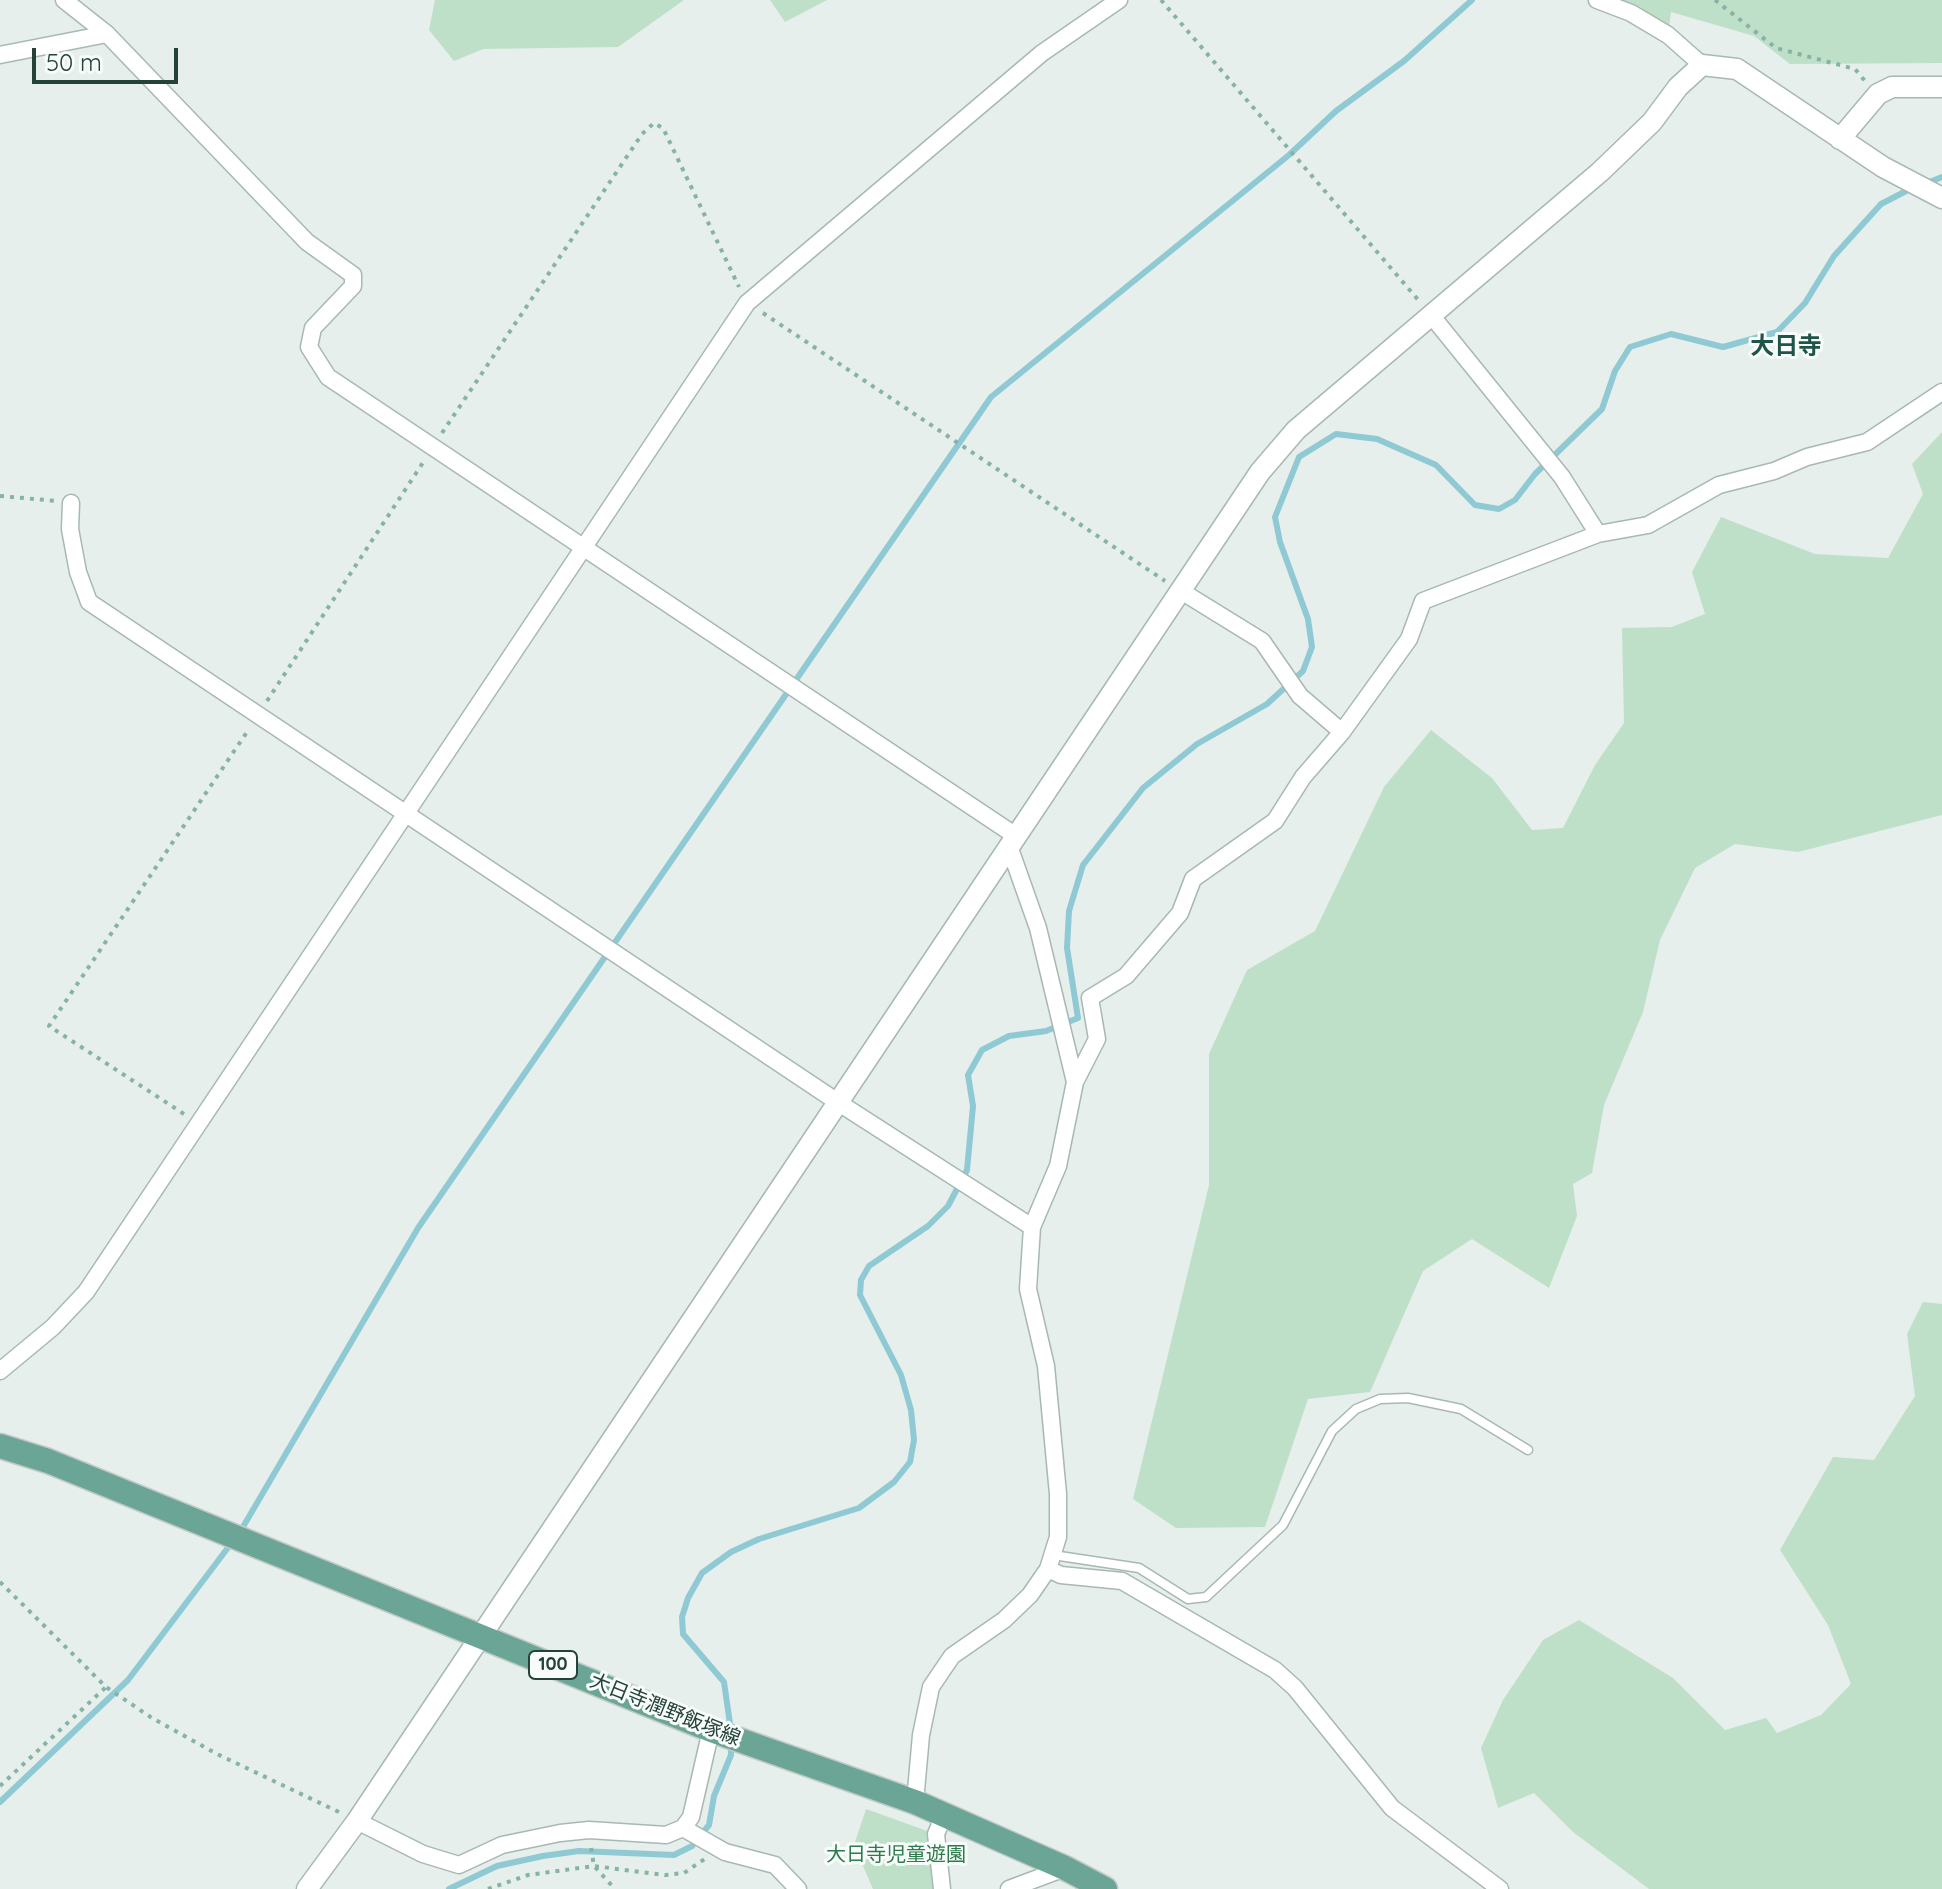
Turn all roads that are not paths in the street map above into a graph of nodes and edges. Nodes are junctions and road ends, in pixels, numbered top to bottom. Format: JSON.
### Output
{"nodes":[{"id":1,"x":64,"y":0,"type":"edge"},
{"id":2,"x":1119,"y":0,"type":"edge"},
{"id":3,"x":1597,"y":0,"type":"edge"},
{"id":4,"x":107,"y":34,"type":"junction"},
{"id":5,"x":0,"y":55,"type":"edge"},
{"id":6,"x":1702,"y":65,"type":"junction"},
{"id":7,"x":1942,"y":87,"type":"edge"},
{"id":8,"x":1840,"y":139,"type":"junction"},
{"id":9,"x":1940,"y":198,"type":"edge"},
{"id":10,"x":1431,"y":315,"type":"junction"},
{"id":11,"x":1942,"y":392,"type":"edge"},
{"id":12,"x":71,"y":503,"type":"road end"},
{"id":13,"x":1598,"y":534,"type":"junction"},
{"id":14,"x":585,"y":547,"type":"junction"},
{"id":15,"x":1181,"y":591,"type":"junction"},
{"id":16,"x":1342,"y":732,"type":"junction"},
{"id":17,"x":407,"y":814,"type":"junction"},
{"id":18,"x":1012,"y":841,"type":"junction"},
{"id":19,"x":1075,"y":1082,"type":"junction"},
{"id":20,"x":839,"y":1103,"type":"junction"},
{"id":21,"x":1032,"y":1227,"type":"junction"},
{"id":22,"x":0,"y":1371,"type":"edge"},
{"id":23,"x":0,"y":1446,"type":"edge"},
{"id":24,"x":1528,"y":1450,"type":"dead end"},
{"id":25,"x":1050,"y":1562,"type":"junction"},
{"id":26,"x":479,"y":1635,"type":"junction"},
{"id":27,"x":711,"y":1730,"type":"junction"},
{"id":28,"x":915,"y":1802,"type":"junction"},
{"id":29,"x":944,"y":1815,"type":"junction"},
{"id":30,"x":357,"y":1821,"type":"junction"},
{"id":31,"x":683,"y":1828,"type":"junction"},
{"id":32,"x":1065,"y":1868,"type":"junction"},
{"id":33,"x":307,"y":1889,"type":"edge"},
{"id":34,"x":798,"y":1889,"type":"edge"},
{"id":35,"x":942,"y":1889,"type":"edge"},
{"id":36,"x":1009,"y":1889,"type":"edge"},
{"id":37,"x":1105,"y":1889,"type":"edge"},
{"id":38,"x":1500,"y":1889,"type":"edge"}],
"edges":[{"from":1,"to":4,"type":"street"},
{"from":2,"to":14,"type":"street"},
{"from":3,"to":6,"type":"street"},
{"from":4,"to":5,"type":"street"},
{"from":4,"to":14,"type":"street"},
{"from":6,"to":8,"type":"street"},
{"from":6,"to":10,"type":"street"},
{"from":7,"to":8,"type":"street"},
{"from":8,"to":9,"type":"street"},
{"from":10,"to":13,"type":"street"},
{"from":10,"to":15,"type":"street"},
{"from":11,"to":13,"type":"street"},
{"from":12,"to":17,"type":"street"},
{"from":13,"to":16,"type":"street"},
{"from":14,"to":17,"type":"street"},
{"from":14,"to":18,"type":"street"},
{"from":15,"to":16,"type":"street"},
{"from":15,"to":18,"type":"street"},
{"from":16,"to":19,"type":"street"},
{"from":17,"to":20,"type":"street"},
{"from":17,"to":22,"type":"street"},
{"from":18,"to":19,"type":"street"},
{"from":18,"to":20,"type":"street"},
{"from":19,"to":21,"type":"street"},
{"from":20,"to":21,"type":"street"},
{"from":20,"to":26,"type":"street"},
{"from":21,"to":25,"type":"street"},
{"from":23,"to":26,"type":"main road","name":"大日寺潤野飯塚線","number":"100"},
{"from":24,"to":25,"type":"lane"},
{"from":25,"to":28,"type":"street"},
{"from":25,"to":38,"type":"street"},
{"from":26,"to":27,"type":"main road","name":"大日寺潤野飯塚線","number":"100"},
{"from":26,"to":30,"type":"street"},
{"from":27,"to":28,"type":"main road","name":"大日寺潤野飯塚線","number":"100"},
{"from":27,"to":31,"type":"street"},
{"from":28,"to":29,"type":"main road","name":"大日寺潤野飯塚線","number":"100"},
{"from":29,"to":32,"type":"main road","name":"大日寺潤野飯塚線","number":"100"},
{"from":29,"to":35,"type":"street"},
{"from":30,"to":31,"type":"street"},
{"from":30,"to":33,"type":"street"},
{"from":31,"to":34,"type":"street"},
{"from":32,"to":36,"type":"street"},
{"from":32,"to":37,"type":"main road","name":"大日寺潤野飯塚線","number":"100"}]}
